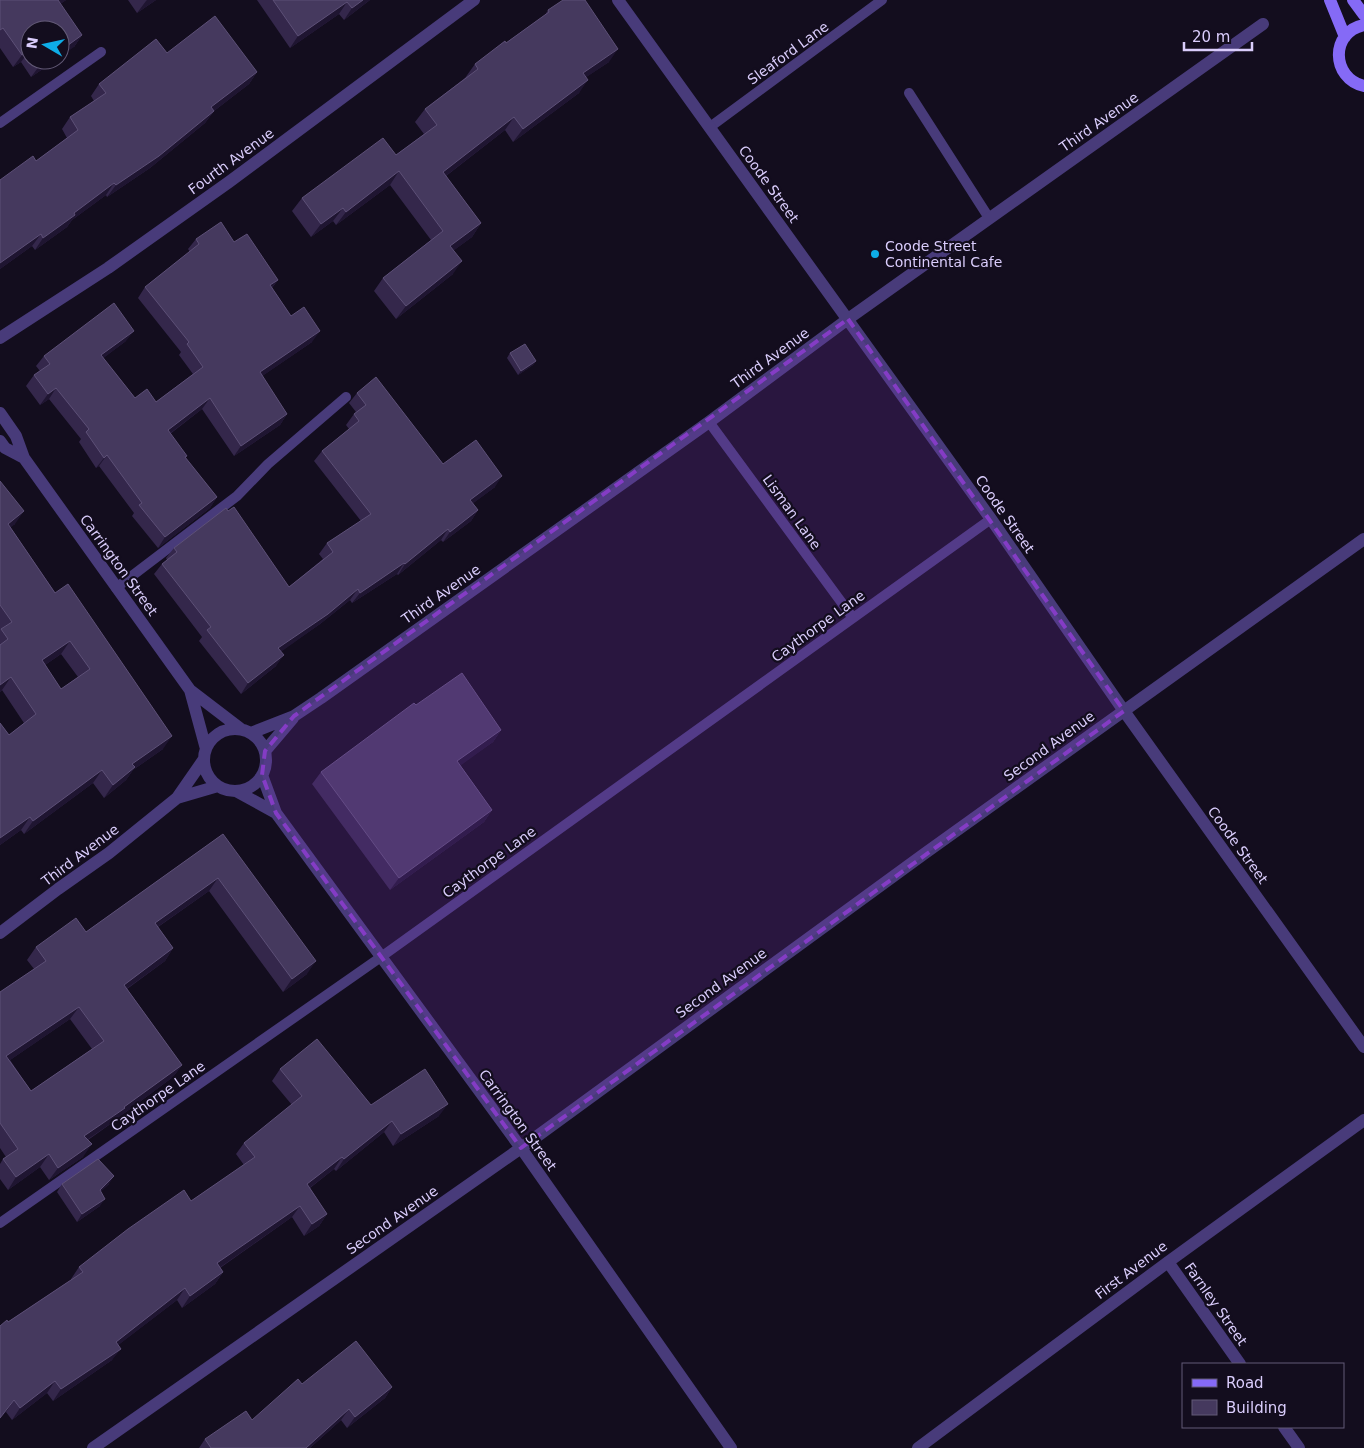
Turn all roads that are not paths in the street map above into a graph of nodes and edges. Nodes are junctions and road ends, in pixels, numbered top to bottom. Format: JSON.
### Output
{"nodes":[{"id":1,"x":474,"y":0,"type":"edge"},
{"id":2,"x":618,"y":0,"type":"edge"},
{"id":3,"x":882,"y":0,"type":"edge"},
{"id":4,"x":1330,"y":0,"type":"edge"},
{"id":5,"x":1353,"y":0,"type":"edge"},
{"id":6,"x":1364,"y":15,"type":"edge"},
{"id":7,"x":1263,"y":24,"type":"dead end"},
{"id":8,"x":1364,"y":25,"type":"edge"},
{"id":9,"x":1345,"y":36,"type":"junction"},
{"id":10,"x":101,"y":52,"type":"dead end"},
{"id":11,"x":1364,"y":86,"type":"edge"},
{"id":12,"x":909,"y":93,"type":"dead end"},
{"id":13,"x":0,"y":123,"type":"edge"},
{"id":14,"x":710,"y":127,"type":"junction"},
{"id":15,"x":989,"y":218,"type":"junction"},
{"id":16,"x":848,"y":319,"type":"junction"},
{"id":17,"x":0,"y":338,"type":"edge"},
{"id":18,"x":346,"y":397,"type":"dead end"},
{"id":19,"x":0,"y":413,"type":"edge"},
{"id":20,"x":709,"y":422,"type":"junction"},
{"id":21,"x":0,"y":441,"type":"edge"},
{"id":22,"x":24,"y":458,"type":"junction"},
{"id":23,"x":991,"y":519,"type":"junction"},
{"id":24,"x":1364,"y":539,"type":"edge"},
{"id":25,"x":116,"y":588,"type":"junction"},
{"id":26,"x":853,"y":618,"type":"junction"},
{"id":27,"x":190,"y":690,"type":"junction"},
{"id":28,"x":1124,"y":711,"type":"junction"},
{"id":29,"x":294,"y":716,"type":"junction"},
{"id":30,"x":246,"y":731,"type":"junction"},
{"id":31,"x":265,"y":751,"type":"junction"},
{"id":32,"x":205,"y":754,"type":"junction"},
{"id":33,"x":262,"y":775,"type":"junction"},
{"id":34,"x":218,"y":786,"type":"junction"},
{"id":35,"x":236,"y":791,"type":"junction"},
{"id":36,"x":178,"y":798,"type":"junction"},
{"id":37,"x":276,"y":813,"type":"junction"},
{"id":38,"x":0,"y":934,"type":"edge"},
{"id":39,"x":381,"y":957,"type":"junction"},
{"id":40,"x":1364,"y":1047,"type":"edge"},
{"id":41,"x":1364,"y":1120,"type":"edge"},
{"id":42,"x":521,"y":1148,"type":"junction"},
{"id":43,"x":0,"y":1223,"type":"edge"},
{"id":44,"x":1168,"y":1262,"type":"junction"},
{"id":45,"x":1239,"y":1363,"type":"edge"},
{"id":46,"x":1285,"y":1428,"type":"edge"},
{"id":47,"x":93,"y":1448,"type":"edge"},
{"id":48,"x":731,"y":1448,"type":"edge"},
{"id":49,"x":918,"y":1448,"type":"edge"},
{"id":50,"x":1300,"y":1448,"type":"edge"}],
"edges":[{"from":1,"to":17,"type":"street","name":"Fourth Avenue"},
{"from":2,"to":14,"type":"street","name":"Coode Street"},
{"from":3,"to":14,"type":"lane","name":"Sleaford Lane"},
{"from":4,"to":9,"type":"main road"},
{"from":5,"to":6,"type":"main road"},
{"from":7,"to":15,"type":"street","name":"Third Avenue"},
{"from":8,"to":9,"type":"main road"},
{"from":9,"to":11,"type":"main road"},
{"from":10,"to":13,"type":"lane"},
{"from":12,"to":15,"type":"lane"},
{"from":14,"to":16,"type":"street","name":"Coode Street"},
{"from":15,"to":16,"type":"street","name":"Third Avenue"},
{"from":16,"to":20,"type":"street","name":"Third Avenue"},
{"from":16,"to":23,"type":"street","name":"Coode Street"},
{"from":18,"to":25,"type":"lane"},
{"from":19,"to":22,"type":"street","name":"Carrington Street"},
{"from":20,"to":26,"type":"lane","name":"Lisman Lane"},
{"from":20,"to":29,"type":"street","name":"Third Avenue"},
{"from":21,"to":22,"type":"street","name":"Carrington Street"},
{"from":22,"to":25,"type":"street","name":"Carrington Street"},
{"from":23,"to":26,"type":"lane","name":"Caythorpe Lane"},
{"from":23,"to":28,"type":"street","name":"Coode Street"},
{"from":24,"to":28,"type":"street","name":"Second Avenue"},
{"from":25,"to":27,"type":"street","name":"Carrington Street"},
{"from":26,"to":39,"type":"lane","name":"Caythorpe Lane"},
{"from":27,"to":30,"type":"street","name":"Carrington Street"},
{"from":27,"to":32,"type":"street","name":"Carrington Street"},
{"from":28,"to":40,"type":"street","name":"Coode Street"},
{"from":28,"to":42,"type":"street","name":"Second Avenue"},
{"from":29,"to":30,"type":"street","name":"Third Avenue"},
{"from":29,"to":31,"type":"street","name":"Third Avenue"},
{"from":30,"to":31,"type":"street"},
{"from":30,"to":32,"type":"street"},
{"from":31,"to":33,"type":"street"},
{"from":32,"to":34,"type":"street"},
{"from":32,"to":36,"type":"street","name":"Third Avenue"},
{"from":33,"to":35,"type":"street"},
{"from":33,"to":37,"type":"street","name":"Carrington Street"},
{"from":34,"to":35,"type":"street"},
{"from":34,"to":36,"type":"street","name":"Third Avenue"},
{"from":35,"to":37,"type":"street","name":"Carrington Street"},
{"from":36,"to":38,"type":"street","name":"Third Avenue"},
{"from":37,"to":39,"type":"street","name":"Carrington Street"},
{"from":39,"to":42,"type":"street","name":"Carrington Street"},
{"from":39,"to":43,"type":"lane","name":"Caythorpe Lane"},
{"from":41,"to":44,"type":"street","name":"First Avenue"},
{"from":42,"to":47,"type":"street","name":"Second Avenue"},
{"from":42,"to":48,"type":"street","name":"Carrington Street"},
{"from":44,"to":45,"type":"street","name":"Farnley Street"},
{"from":44,"to":49,"type":"street","name":"First Avenue"},
{"from":46,"to":50,"type":"street"}]}
